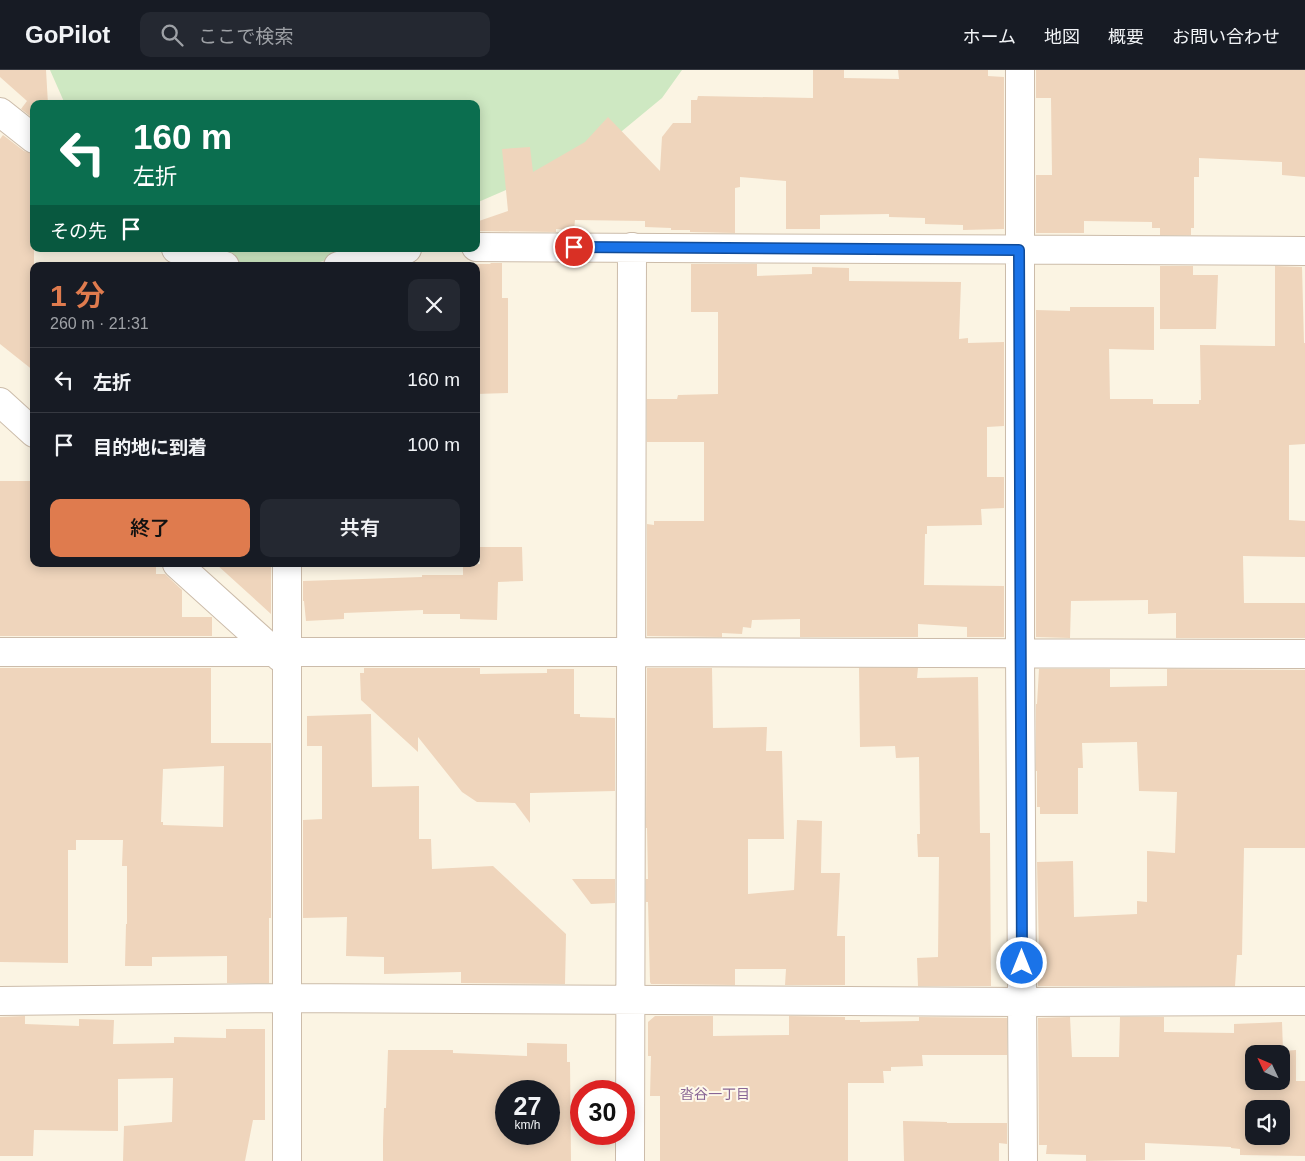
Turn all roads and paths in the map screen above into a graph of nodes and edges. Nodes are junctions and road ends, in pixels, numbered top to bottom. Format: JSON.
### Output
{"nodes":[{"id":1,"x":1020,"y":70,"type":"edge"},
{"id":2,"x":0,"y":112,"type":"edge"},
{"id":3,"x":30,"y":136,"type":"edge"},
{"id":4,"x":480,"y":247,"type":"edge"},
{"id":5,"x":632,"y":248,"type":"junction"},
{"id":6,"x":1019,"y":250,"type":"junction"},
{"id":7,"x":1305,"y":250,"type":"edge"},
{"id":8,"x":183,"y":252,"type":"edge"},
{"id":9,"x":395,"y":252,"type":"edge"},
{"id":10,"x":208,"y":262,"type":"edge"},
{"id":11,"x":354,"y":262,"type":"edge"},
{"id":12,"x":0,"y":402,"type":"edge"},
{"id":13,"x":30,"y":429,"type":"edge"},
{"id":14,"x":180,"y":567,"type":"edge"},
{"id":15,"x":287,"y":567,"type":"edge"},
{"id":16,"x":0,"y":652,"type":"edge"},
{"id":17,"x":631,"y":652,"type":"junction"},
{"id":18,"x":1020,"y":653,"type":"junction"},
{"id":19,"x":1305,"y":654,"type":"edge"},
{"id":20,"x":282,"y":655,"type":"junction"},
{"id":21,"x":287,"y":998,"type":"junction"},
{"id":22,"x":630,"y":1000,"type":"junction"},
{"id":23,"x":0,"y":1001,"type":"edge"},
{"id":24,"x":1305,"y":1001,"type":"edge"},
{"id":25,"x":1022,"y":1002,"type":"junction"},
{"id":26,"x":287,"y":1161,"type":"edge"},
{"id":27,"x":630,"y":1161,"type":"edge"},
{"id":28,"x":1024,"y":1161,"type":"edge"}],
"edges":[{"from":1,"to":6,"type":"street"},
{"from":2,"to":3,"type":"street"},
{"from":4,"to":5,"type":"street"},
{"from":5,"to":6,"type":"street"},
{"from":5,"to":17,"type":"street"},
{"from":6,"to":7,"type":"street"},
{"from":6,"to":18,"type":"street"},
{"from":8,"to":10,"type":"street"},
{"from":9,"to":11,"type":"street"},
{"from":12,"to":13,"type":"street"},
{"from":14,"to":20,"type":"street"},
{"from":15,"to":20,"type":"street"},
{"from":16,"to":20,"type":"street"},
{"from":17,"to":18,"type":"street"},
{"from":17,"to":20,"type":"street"},
{"from":17,"to":22,"type":"street"},
{"from":18,"to":19,"type":"street"},
{"from":18,"to":25,"type":"street"},
{"from":20,"to":21,"type":"street"},
{"from":21,"to":22,"type":"street"},
{"from":21,"to":23,"type":"street"},
{"from":21,"to":26,"type":"street"},
{"from":22,"to":25,"type":"street"},
{"from":22,"to":27,"type":"street"},
{"from":24,"to":25,"type":"street"},
{"from":25,"to":28,"type":"street"}]}
